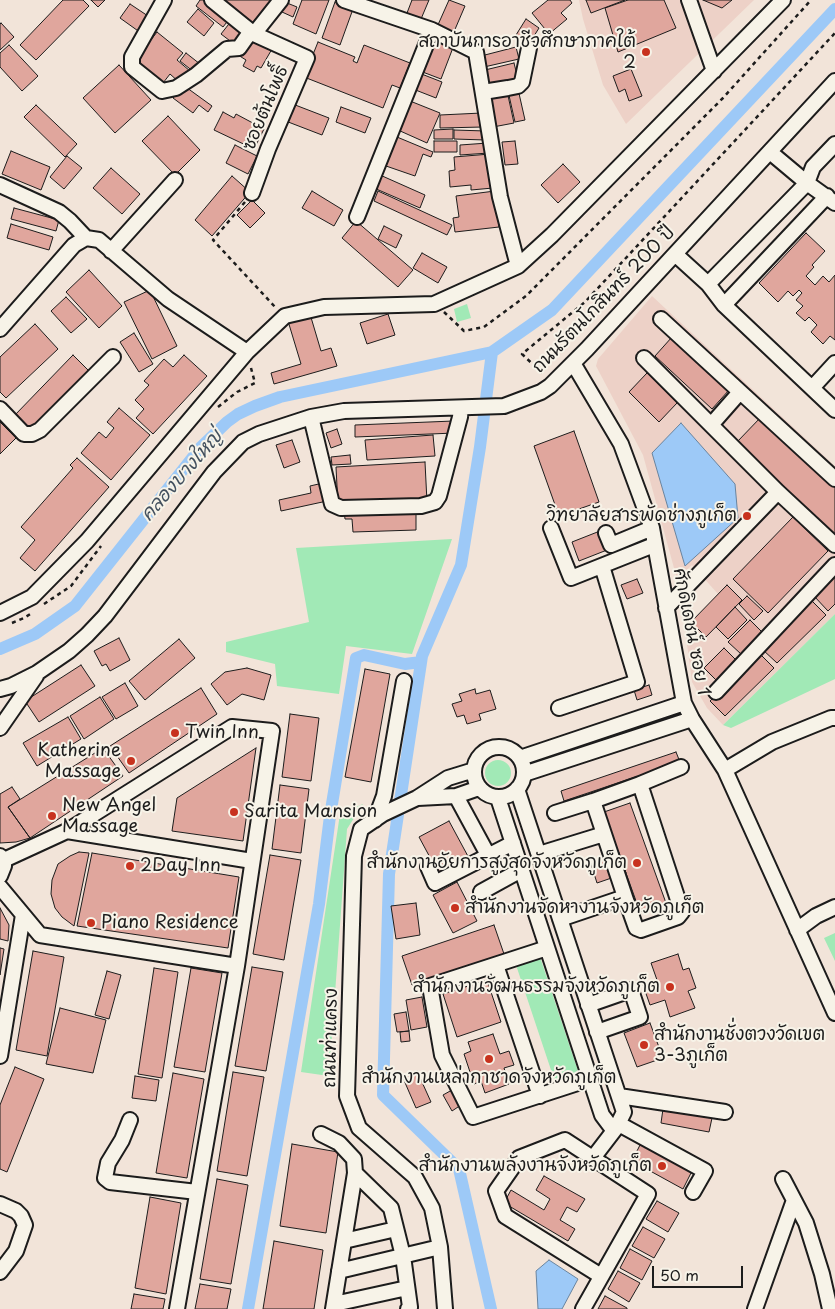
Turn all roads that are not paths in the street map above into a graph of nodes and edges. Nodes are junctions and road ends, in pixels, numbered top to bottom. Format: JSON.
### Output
{"nodes":[{"id":1,"x":164,"y":0,"type":"edge"},
{"id":2,"x":212,"y":0,"type":"edge"},
{"id":3,"x":280,"y":0,"type":"edge"},
{"id":4,"x":344,"y":0,"type":"edge"},
{"id":5,"x":689,"y":0,"type":"edge"},
{"id":6,"x":783,"y":0,"type":"edge"},
{"id":7,"x":432,"y":30,"type":"junction"},
{"id":8,"x":253,"y":33,"type":"junction"},
{"id":9,"x":529,"y":48,"type":"dead end"},
{"id":10,"x":714,"y":71,"type":"junction"},
{"id":11,"x":835,"y":81,"type":"edge"},
{"id":12,"x":483,"y":92,"type":"junction"},
{"id":13,"x":835,"y":144,"type":"edge"},
{"id":14,"x":770,"y":152,"type":"junction"},
{"id":15,"x":176,"y":180,"type":"dead end"},
{"id":16,"x":807,"y":182,"type":"junction"},
{"id":17,"x":0,"y":185,"type":"edge"},
{"id":18,"x":252,"y":193,"type":"road end"},
{"id":19,"x":831,"y":199,"type":"edge"},
{"id":20,"x":357,"y":217,"type":"dead end"},
{"id":21,"x":86,"y":238,"type":"junction"},
{"id":22,"x":112,"y":250,"type":"junction"},
{"id":23,"x":676,"y":254,"type":"junction"},
{"id":24,"x":518,"y":266,"type":"junction"},
{"id":25,"x":708,"y":284,"type":"junction"},
{"id":26,"x":724,"y":305,"type":"junction"},
{"id":27,"x":661,"y":319,"type":"dead end"},
{"id":28,"x":0,"y":329,"type":"edge"},
{"id":29,"x":247,"y":352,"type":"junction"},
{"id":30,"x":113,"y":357,"type":"dead end"},
{"id":31,"x":644,"y":358,"type":"dead end"},
{"id":32,"x":573,"y":363,"type":"junction"},
{"id":33,"x":835,"y":363,"type":"edge"},
{"id":34,"x":812,"y":388,"type":"junction"},
{"id":35,"x":740,"y":392,"type":"junction"},
{"id":36,"x":465,"y":408,"type":"junction"},
{"id":37,"x":0,"y":409,"type":"edge"},
{"id":38,"x":835,"y":410,"type":"edge"},
{"id":39,"x":311,"y":417,"type":"junction"},
{"id":40,"x":711,"y":425,"type":"junction"},
{"id":41,"x":835,"y":479,"type":"edge"},
{"id":42,"x":778,"y":492,"type":"junction"},
{"id":43,"x":551,"y":528,"type":"dead end"},
{"id":44,"x":652,"y":528,"type":"junction"},
{"id":45,"x":606,"y":533,"type":"dead end"},
{"id":46,"x":654,"y":545,"type":"junction"},
{"id":47,"x":835,"y":545,"type":"edge"},
{"id":48,"x":835,"y":565,"type":"edge"},
{"id":49,"x":602,"y":566,"type":"junction"},
{"id":50,"x":666,"y":608,"type":"junction"},
{"id":51,"x":0,"y":613,"type":"edge"},
{"id":52,"x":37,"y":673,"type":"junction"},
{"id":53,"x":404,"y":681,"type":"dead end"},
{"id":54,"x":0,"y":689,"type":"edge"},
{"id":55,"x":716,"y":692,"type":"dead end"},
{"id":56,"x":684,"y":703,"type":"junction"},
{"id":57,"x":560,"y":708,"type":"dead end"},
{"id":58,"x":835,"y":718,"type":"edge"},
{"id":59,"x":692,"y":719,"type":"junction"},
{"id":60,"x":0,"y":728,"type":"edge"},
{"id":61,"x":520,"y":758,"type":"junction"},
{"id":62,"x":681,"y":767,"type":"dead end"},
{"id":63,"x":474,"y":770,"type":"junction"},
{"id":64,"x":725,"y":770,"type":"junction"},
{"id":65,"x":524,"y":774,"type":"junction"},
{"id":66,"x":640,"y":784,"type":"junction"},
{"id":67,"x":479,"y":788,"type":"junction"},
{"id":68,"x":517,"y":789,"type":"junction"},
{"id":69,"x":456,"y":796,"type":"junction"},
{"id":70,"x":417,"y":798,"type":"junction"},
{"id":71,"x":498,"y":798,"type":"junction"},
{"id":72,"x":593,"y":801,"type":"junction"},
{"id":73,"x":555,"y":813,"type":"dead end"},
{"id":74,"x":379,"y":817,"type":"junction"},
{"id":75,"x":67,"y":831,"type":"junction"},
{"id":76,"x":604,"y":834,"type":"junction"},
{"id":77,"x":512,"y":843,"type":"junction"},
{"id":78,"x":538,"y":854,"type":"junction"},
{"id":79,"x":488,"y":856,"type":"junction"},
{"id":80,"x":2,"y":858,"type":"edge"},
{"id":81,"x":252,"y":861,"type":"junction"},
{"id":82,"x":428,"y":867,"type":"dead end"},
{"id":83,"x":522,"y":870,"type":"junction"},
{"id":84,"x":0,"y":876,"type":"edge"},
{"id":85,"x":0,"y":887,"type":"edge"},
{"id":86,"x":550,"y":889,"type":"junction"},
{"id":87,"x":481,"y":892,"type":"dead end"},
{"id":88,"x":530,"y":896,"type":"junction"},
{"id":89,"x":625,"y":897,"type":"junction"},
{"id":90,"x":835,"y":907,"type":"edge"},
{"id":91,"x":23,"y":915,"type":"junction"},
{"id":92,"x":560,"y":919,"type":"junction"},
{"id":93,"x":797,"y":930,"type":"junction"},
{"id":94,"x":547,"y":948,"type":"junction"},
{"id":95,"x":496,"y":965,"type":"junction"},
{"id":96,"x":237,"y":966,"type":"junction"},
{"id":97,"x":578,"y":976,"type":"junction"},
{"id":98,"x":558,"y":983,"type":"junction"},
{"id":99,"x":588,"y":1005,"type":"junction"},
{"id":100,"x":835,"y":1013,"type":"edge"},
{"id":101,"x":597,"y":1032,"type":"junction"},
{"id":102,"x":0,"y":1056,"type":"edge"},
{"id":103,"x":608,"y":1065,"type":"junction"},
{"id":104,"x":589,"y":1076,"type":"junction"},
{"id":105,"x":540,"y":1096,"type":"junction"},
{"id":106,"x":619,"y":1096,"type":"junction"},
{"id":107,"x":725,"y":1112,"type":"dead end"},
{"id":108,"x":130,"y":1120,"type":"dead end"},
{"id":109,"x":618,"y":1126,"type":"junction"},
{"id":110,"x":321,"y":1134,"type":"dead end"},
{"id":111,"x":593,"y":1158,"type":"junction"},
{"id":112,"x":355,"y":1173,"type":"junction"},
{"id":113,"x":783,"y":1180,"type":"dead end"},
{"id":114,"x":197,"y":1192,"type":"junction"},
{"id":115,"x":693,"y":1192,"type":"dead end"},
{"id":116,"x":794,"y":1200,"type":"junction"},
{"id":117,"x":0,"y":1204,"type":"edge"},
{"id":118,"x":396,"y":1229,"type":"junction"},
{"id":119,"x":344,"y":1241,"type":"junction"},
{"id":120,"x":440,"y":1247,"type":"junction"},
{"id":121,"x":403,"y":1256,"type":"junction"},
{"id":122,"x":339,"y":1271,"type":"junction"},
{"id":123,"x":0,"y":1272,"type":"edge"},
{"id":124,"x":601,"y":1276,"type":"junction"},
{"id":125,"x":407,"y":1288,"type":"junction"},
{"id":126,"x":334,"y":1306,"type":"edge"},
{"id":127,"x":177,"y":1309,"type":"edge"},
{"id":128,"x":408,"y":1309,"type":"edge"},
{"id":129,"x":445,"y":1309,"type":"edge"},
{"id":130,"x":584,"y":1309,"type":"edge"},
{"id":131,"x":755,"y":1309,"type":"edge"},
{"id":132,"x":830,"y":1309,"type":"edge"}],
"edges":[{"from":1,"to":8,"type":"street"},
{"from":2,"to":8,"type":"street","name":"ซอยต้นโพธิ์"},
{"from":3,"to":8,"type":"street"},
{"from":4,"to":7,"type":"street"},
{"from":5,"to":10,"type":"street"},
{"from":6,"to":10,"type":"street"},
{"from":7,"to":12,"type":"street"},
{"from":7,"to":20,"type":"street"},
{"from":8,"to":18,"type":"street","name":"ซอยต้นโพธิ์"},
{"from":9,"to":12,"type":"street"},
{"from":10,"to":24,"type":"street"},
{"from":11,"to":14,"type":"street","name":"ถนนรัตนโกสินทร์ 200 ปี"},
{"from":12,"to":24,"type":"street"},
{"from":13,"to":16,"type":"street"},
{"from":14,"to":16,"type":"street"},
{"from":14,"to":23,"type":"street","name":"ถนนรัตนโกสินทร์ 200 ปี"},
{"from":15,"to":22,"type":"street"},
{"from":16,"to":19,"type":"street"},
{"from":16,"to":25,"type":"street"},
{"from":17,"to":21,"type":"street"},
{"from":19,"to":26,"type":"street"},
{"from":21,"to":22,"type":"street"},
{"from":21,"to":28,"type":"street"},
{"from":22,"to":29,"type":"street"},
{"from":23,"to":25,"type":"street"},
{"from":23,"to":32,"type":"street","name":"ถนนรัตนโกสินทร์ 200 ปี"},
{"from":24,"to":29,"type":"street"},
{"from":25,"to":26,"type":"street"},
{"from":26,"to":34,"type":"street"},
{"from":27,"to":35,"type":"street"},
{"from":29,"to":51,"type":"street"},
{"from":30,"to":37,"type":"street"},
{"from":31,"to":40,"type":"street"},
{"from":32,"to":36,"type":"street","name":"ถนนรัตนโกสินทร์ 200 ปี"},
{"from":32,"to":44,"type":"street","name":"ศักดิเดชน์ ซอย 1"},
{"from":33,"to":34,"type":"street"},
{"from":34,"to":38,"type":"street"},
{"from":35,"to":40,"type":"street"},
{"from":35,"to":41,"type":"street"},
{"from":36,"to":39,"type":"street","name":"ถนนรัตนโกสินทร์ 200 ปี"},
{"from":36,"to":39,"type":"street"},
{"from":39,"to":52,"type":"street","name":"ถนนรัตนโกสินทร์ 200 ปี"},
{"from":40,"to":42,"type":"street"},
{"from":42,"to":47,"type":"street"},
{"from":42,"to":50,"type":"street"},
{"from":43,"to":49,"type":"street"},
{"from":44,"to":45,"type":"street"},
{"from":44,"to":46,"type":"street","name":"ศักดิเดชน์ ซอย 1"},
{"from":46,"to":49,"type":"street"},
{"from":46,"to":50,"type":"street","name":"ศักดิเดชน์ ซอย 1"},
{"from":48,"to":55,"type":"street"},
{"from":49,"to":57,"type":"street"},
{"from":50,"to":56,"type":"street","name":"ศักดิเดชน์ ซอย 1"},
{"from":52,"to":54,"type":"street","name":"ถนนรัตนโกสินทร์ 200 ปี"},
{"from":52,"to":60,"type":"street"},
{"from":53,"to":74,"type":"street"},
{"from":56,"to":59,"type":"street","name":"ศักดิเดชน์ ซอย 1"},
{"from":56,"to":61,"type":"street"},
{"from":58,"to":64,"type":"street"},
{"from":59,"to":64,"type":"street","name":"ศักดิเดชน์ ซอย 1"},
{"from":59,"to":65,"type":"street"},
{"from":61,"to":63,"type":"street"},
{"from":61,"to":65,"type":"street"},
{"from":62,"to":66,"type":"street"},
{"from":63,"to":67,"type":"street"},
{"from":63,"to":70,"type":"street","name":"ถนนท่าแครง"},
{"from":64,"to":93,"type":"street","name":"ศักดิเดชน์ ซอย 1"},
{"from":65,"to":68,"type":"street"},
{"from":66,"to":72,"type":"street"},
{"from":66,"to":89,"type":"street"},
{"from":67,"to":69,"type":"street","name":"ถนนท่าแครง"},
{"from":67,"to":71,"type":"street"},
{"from":68,"to":71,"type":"street"},
{"from":68,"to":78,"type":"street"},
{"from":69,"to":70,"type":"street","name":"ถนนท่าแครง"},
{"from":69,"to":79,"type":"street"},
{"from":70,"to":74,"type":"street","name":"ถนนท่าแครง"},
{"from":71,"to":77,"type":"street"},
{"from":72,"to":73,"type":"street"},
{"from":72,"to":76,"type":"street"},
{"from":74,"to":120,"type":"street","name":"ถนนท่าแครง"},
{"from":75,"to":80,"type":"street"},
{"from":75,"to":81,"type":"street"},
{"from":75,"to":81,"type":"street"},
{"from":76,"to":78,"type":"street"},
{"from":76,"to":89,"type":"street"},
{"from":77,"to":79,"type":"street"},
{"from":77,"to":83,"type":"street"},
{"from":78,"to":86,"type":"street"},
{"from":79,"to":82,"type":"street"},
{"from":80,"to":84,"type":"street"},
{"from":81,"to":96,"type":"street"},
{"from":83,"to":87,"type":"street"},
{"from":83,"to":88,"type":"street"},
{"from":85,"to":91,"type":"street"},
{"from":86,"to":88,"type":"street"},
{"from":86,"to":92,"type":"street"},
{"from":88,"to":94,"type":"street"},
{"from":89,"to":92,"type":"street"},
{"from":90,"to":93,"type":"street"},
{"from":91,"to":96,"type":"street"},
{"from":91,"to":102,"type":"street"},
{"from":92,"to":97,"type":"street"},
{"from":93,"to":100,"type":"street","name":"ศักดิเดชน์ ซอย 1"},
{"from":94,"to":95,"type":"street"},
{"from":94,"to":98,"type":"street"},
{"from":95,"to":105,"type":"street"},
{"from":95,"to":105,"type":"street"},
{"from":96,"to":114,"type":"street"},
{"from":97,"to":98,"type":"street"},
{"from":97,"to":99,"type":"street"},
{"from":98,"to":104,"type":"street"},
{"from":99,"to":101,"type":"street"},
{"from":99,"to":101,"type":"street"},
{"from":101,"to":103,"type":"street"},
{"from":103,"to":104,"type":"street"},
{"from":103,"to":106,"type":"street"},
{"from":104,"to":105,"type":"street"},
{"from":104,"to":109,"type":"street"},
{"from":106,"to":107,"type":"street"},
{"from":106,"to":109,"type":"street"},
{"from":108,"to":114,"type":"street"},
{"from":109,"to":111,"type":"street"},
{"from":109,"to":115,"type":"street"},
{"from":110,"to":112,"type":"street"},
{"from":111,"to":124,"type":"street"},
{"from":111,"to":124,"type":"street"},
{"from":112,"to":118,"type":"street"},
{"from":112,"to":119,"type":"street"},
{"from":113,"to":116,"type":"street"},
{"from":114,"to":127,"type":"street"},
{"from":116,"to":131,"type":"street"},
{"from":116,"to":132,"type":"street"},
{"from":117,"to":123,"type":"street"},
{"from":118,"to":119,"type":"street"},
{"from":118,"to":121,"type":"street"},
{"from":119,"to":122,"type":"street"},
{"from":120,"to":121,"type":"street"},
{"from":120,"to":129,"type":"street","name":"ถนนท่าแครง"},
{"from":121,"to":122,"type":"street"},
{"from":121,"to":125,"type":"street"},
{"from":122,"to":126,"type":"street"},
{"from":124,"to":130,"type":"street"},
{"from":125,"to":126,"type":"street"},
{"from":125,"to":128,"type":"street"}]}
